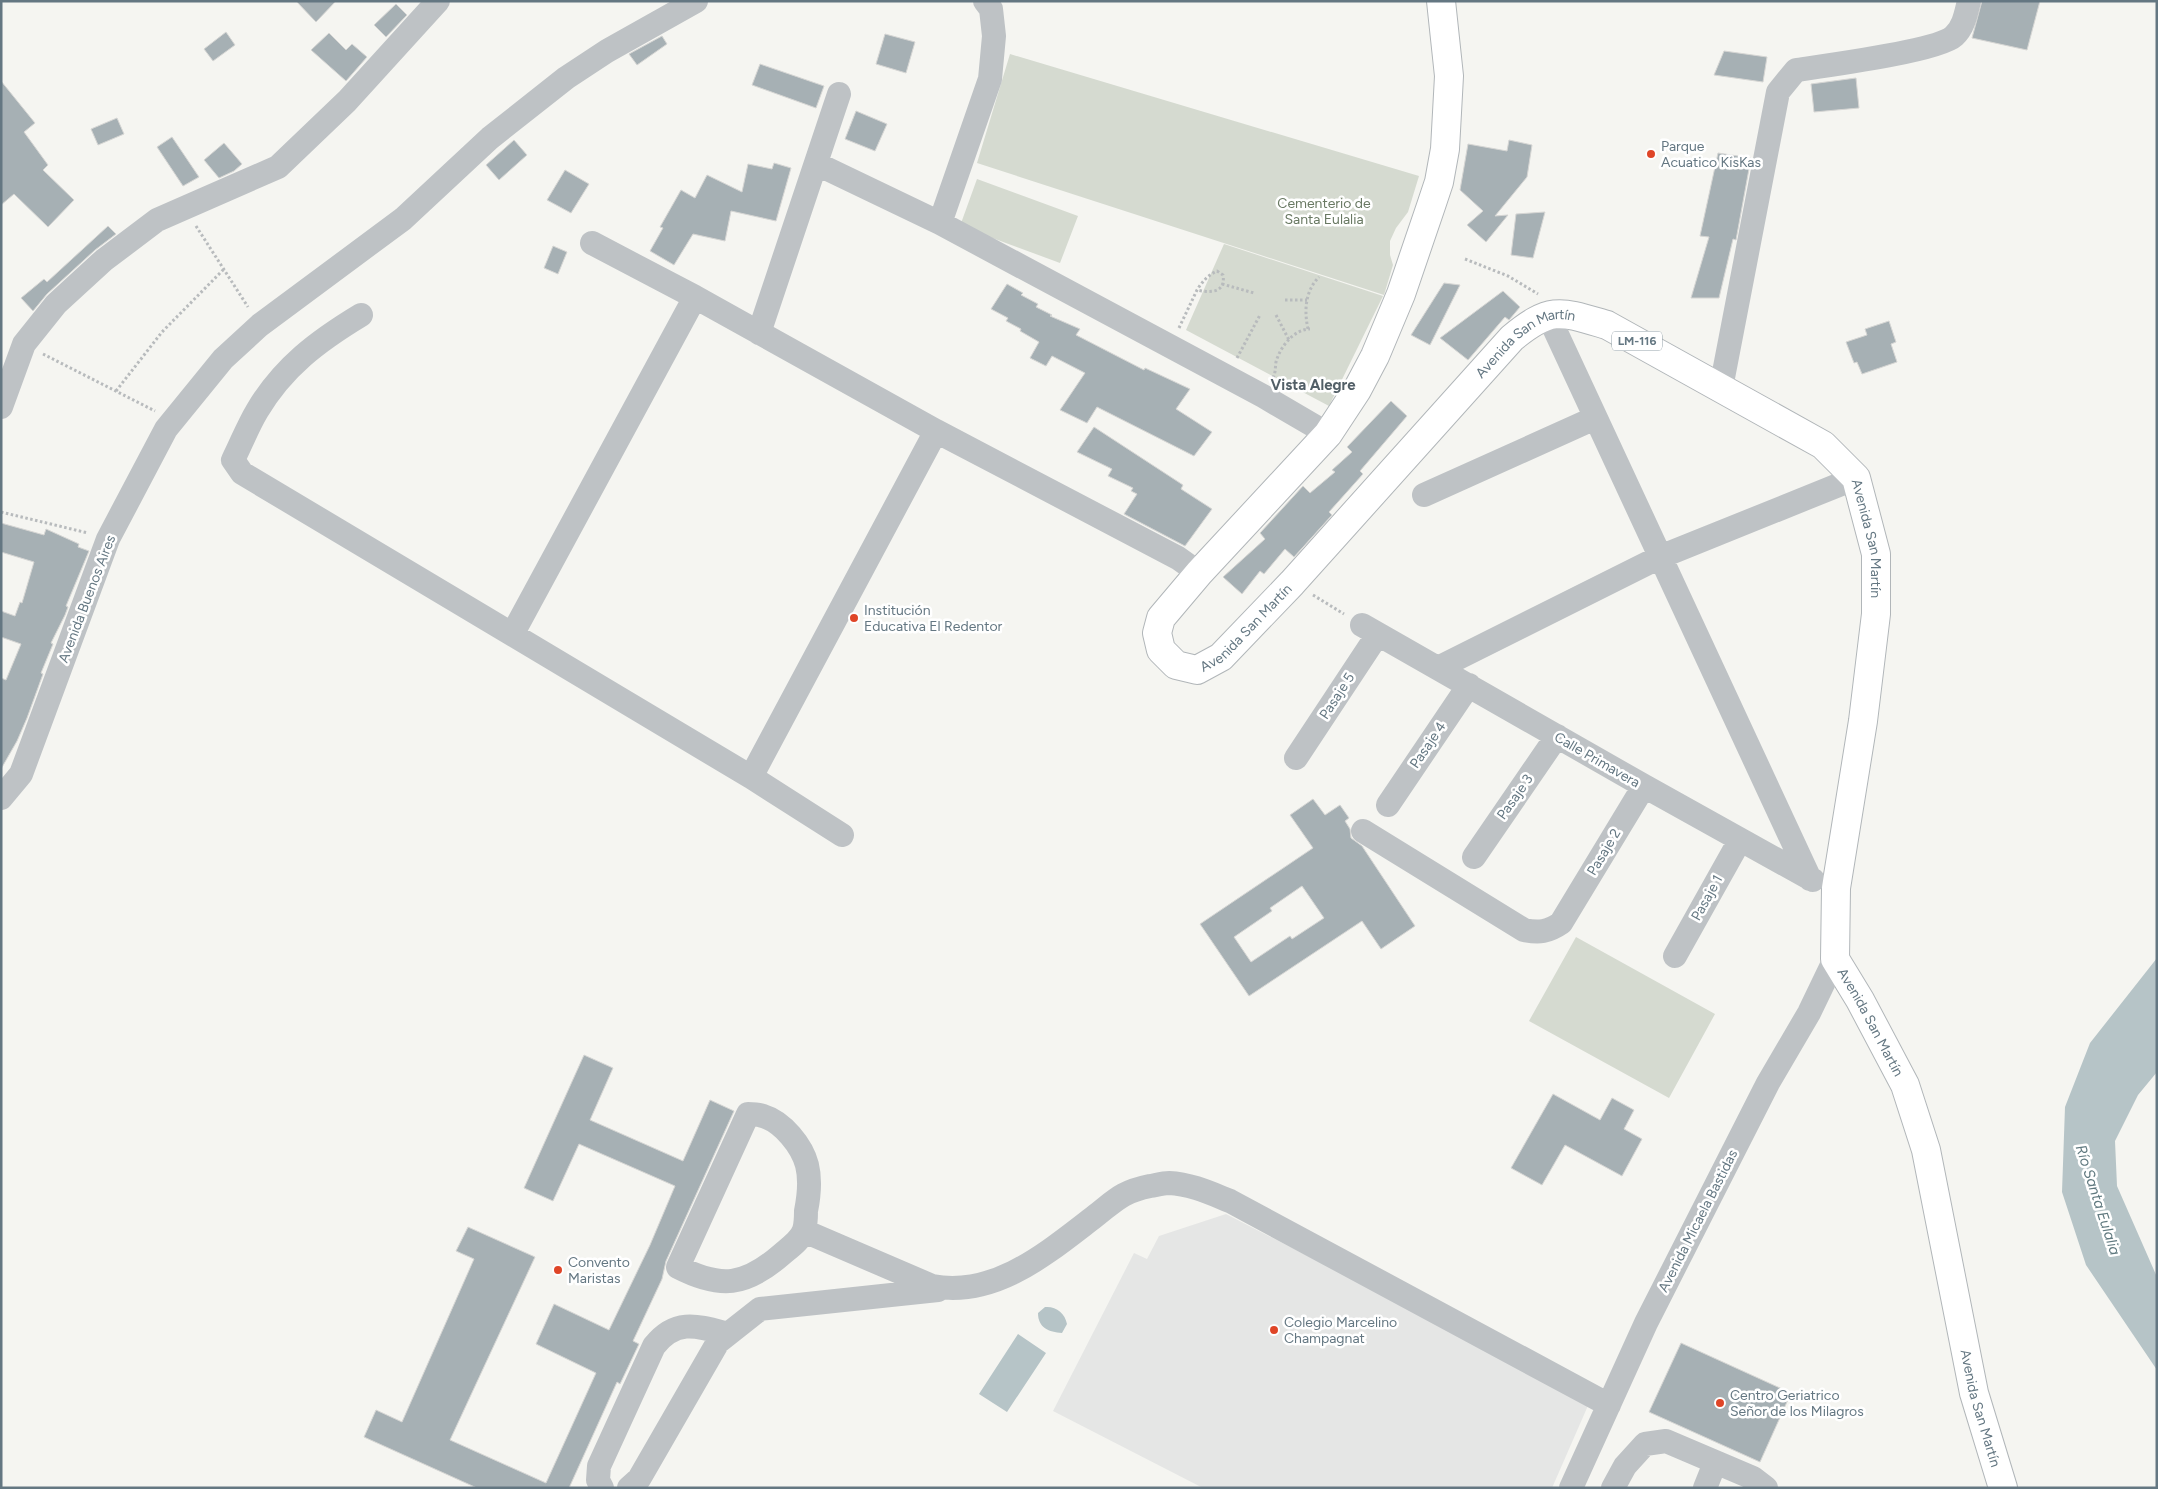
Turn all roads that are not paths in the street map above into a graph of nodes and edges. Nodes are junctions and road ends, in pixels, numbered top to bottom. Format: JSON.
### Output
{"nodes":[{"id":1,"x":438,"y":1,"type":"edge"},
{"id":2,"x":696,"y":1,"type":"edge"},
{"id":3,"x":985,"y":1,"type":"edge"},
{"id":4,"x":1441,"y":1,"type":"edge"},
{"id":5,"x":1969,"y":1,"type":"edge"},
{"id":6,"x":839,"y":94,"type":"dead end"},
{"id":7,"x":817,"y":164,"type":"junction"},
{"id":8,"x":940,"y":222,"type":"junction"},
{"id":9,"x":592,"y":243,"type":"dead end"},
{"id":10,"x":695,"y":297,"type":"junction"},
{"id":11,"x":1558,"y":314,"type":"junction"},
{"id":12,"x":361,"y":315,"type":"dead end"},
{"id":13,"x":759,"y":333,"type":"junction"},
{"id":14,"x":1721,"y":388,"type":"junction"},
{"id":15,"x":1,"y":407,"type":"edge"},
{"id":16,"x":1595,"y":418,"type":"junction"},
{"id":17,"x":936,"y":430,"type":"junction"},
{"id":18,"x":1328,"y":434,"type":"junction"},
{"id":19,"x":1856,"y":478,"type":"junction"},
{"id":20,"x":1424,"y":495,"type":"dead end"},
{"id":21,"x":1660,"y":557,"type":"junction"},
{"id":22,"x":1199,"y":573,"type":"junction"},
{"id":23,"x":1370,"y":629,"type":"joint"},
{"id":24,"x":513,"y":634,"type":"junction"},
{"id":25,"x":1438,"y":668,"type":"junction"},
{"id":26,"x":1469,"y":685,"type":"junction"},
{"id":27,"x":1557,"y":736,"type":"junction"},
{"id":28,"x":1296,"y":758,"type":"dead end"},
{"id":29,"x":752,"y":777,"type":"junction"},
{"id":30,"x":1644,"y":786,"type":"junction"},
{"id":31,"x":1,"y":798,"type":"edge"},
{"id":32,"x":1388,"y":805,"type":"dead end"},
{"id":33,"x":1363,"y":831,"type":"dead end"},
{"id":34,"x":842,"y":835,"type":"dead end"},
{"id":35,"x":1740,"y":840,"type":"junction"},
{"id":36,"x":1474,"y":857,"type":"dead end"},
{"id":37,"x":1810,"y":878,"type":"junction"},
{"id":38,"x":1836,"y":888,"type":"junction"},
{"id":39,"x":1675,"y":956,"type":"dead end"},
{"id":40,"x":1835,"y":959,"type":"junction"},
{"id":41,"x":804,"y":1231,"type":"junction"},
{"id":42,"x":947,"y":1289,"type":"junction"},
{"id":43,"x":728,"y":1334,"type":"junction"},
{"id":44,"x":1609,"y":1405,"type":"junction"},
{"id":45,"x":1715,"y":1463,"type":"junction"},
{"id":46,"x":602,"y":1488,"type":"edge"},
{"id":47,"x":628,"y":1488,"type":"edge"},
{"id":48,"x":1571,"y":1488,"type":"edge"},
{"id":49,"x":1613,"y":1488,"type":"edge"},
{"id":50,"x":1706,"y":1488,"type":"edge"},
{"id":51,"x":1766,"y":1488,"type":"edge"},
{"id":52,"x":2003,"y":1488,"type":"edge"}],
"edges":[{"from":1,"to":15,"type":"street"},
{"from":2,"to":31,"type":"street","name":"Avenida Buenos Aires"},
{"from":3,"to":8,"type":"street"},
{"from":4,"to":18,"type":"main road","name":"Avenida San Martín"},
{"from":5,"to":14,"type":"street"},
{"from":6,"to":7,"type":"street"},
{"from":7,"to":8,"type":"street"},
{"from":7,"to":13,"type":"street"},
{"from":8,"to":18,"type":"street"},
{"from":9,"to":10,"type":"street"},
{"from":10,"to":13,"type":"street"},
{"from":10,"to":24,"type":"street"},
{"from":11,"to":14,"type":"main road","name":"Avenida San Martín","number":"LM-116"},
{"from":11,"to":16,"type":"street"},
{"from":11,"to":22,"type":"main road","name":"Avenida San Martín"},
{"from":12,"to":24,"type":"street"},
{"from":13,"to":17,"type":"street"},
{"from":14,"to":19,"type":"main road","name":"Avenida San Martín","number":"LM-116"},
{"from":16,"to":20,"type":"street"},
{"from":16,"to":21,"type":"street"},
{"from":17,"to":22,"type":"street"},
{"from":17,"to":29,"type":"street"},
{"from":18,"to":22,"type":"main road","name":"Avenida San Martín"},
{"from":19,"to":21,"type":"street"},
{"from":19,"to":38,"type":"main road","name":"Avenida San Martín"},
{"from":21,"to":25,"type":"street"},
{"from":21,"to":37,"type":"street"},
{"from":23,"to":25,"type":"street","name":"Calle Primavera"},
{"from":23,"to":28,"type":"street","name":"Pasaje 5"},
{"from":24,"to":29,"type":"street"},
{"from":25,"to":26,"type":"street","name":"Calle Primavera"},
{"from":26,"to":27,"type":"street","name":"Calle Primavera"},
{"from":26,"to":32,"type":"street","name":"Pasaje 4"},
{"from":27,"to":30,"type":"street","name":"Calle Primavera"},
{"from":27,"to":36,"type":"street","name":"Pasaje 3"},
{"from":29,"to":34,"type":"street"},
{"from":30,"to":33,"type":"street","name":"Pasaje 2"},
{"from":30,"to":35,"type":"street","name":"Calle Primavera"},
{"from":35,"to":37,"type":"street","name":"Calle Primavera"},
{"from":35,"to":39,"type":"street","name":"Pasaje 1"},
{"from":37,"to":38,"type":"street","name":"Calle Primavera"},
{"from":38,"to":40,"type":"main road","name":"Avenida San Martín"},
{"from":40,"to":44,"type":"street","name":"Avenida Micaela Bastidas"},
{"from":40,"to":52,"type":"main road","name":"Avenida San Martín"},
{"from":41,"to":41,"type":"street"},
{"from":41,"to":42,"type":"street"},
{"from":42,"to":43,"type":"street"},
{"from":42,"to":44,"type":"street"},
{"from":43,"to":46,"type":"street"},
{"from":43,"to":47,"type":"street"},
{"from":44,"to":48,"type":"street","name":"Avenida Micaela Bastidas"},
{"from":45,"to":49,"type":"street"},
{"from":45,"to":50,"type":"street"},
{"from":45,"to":51,"type":"street"}]}
